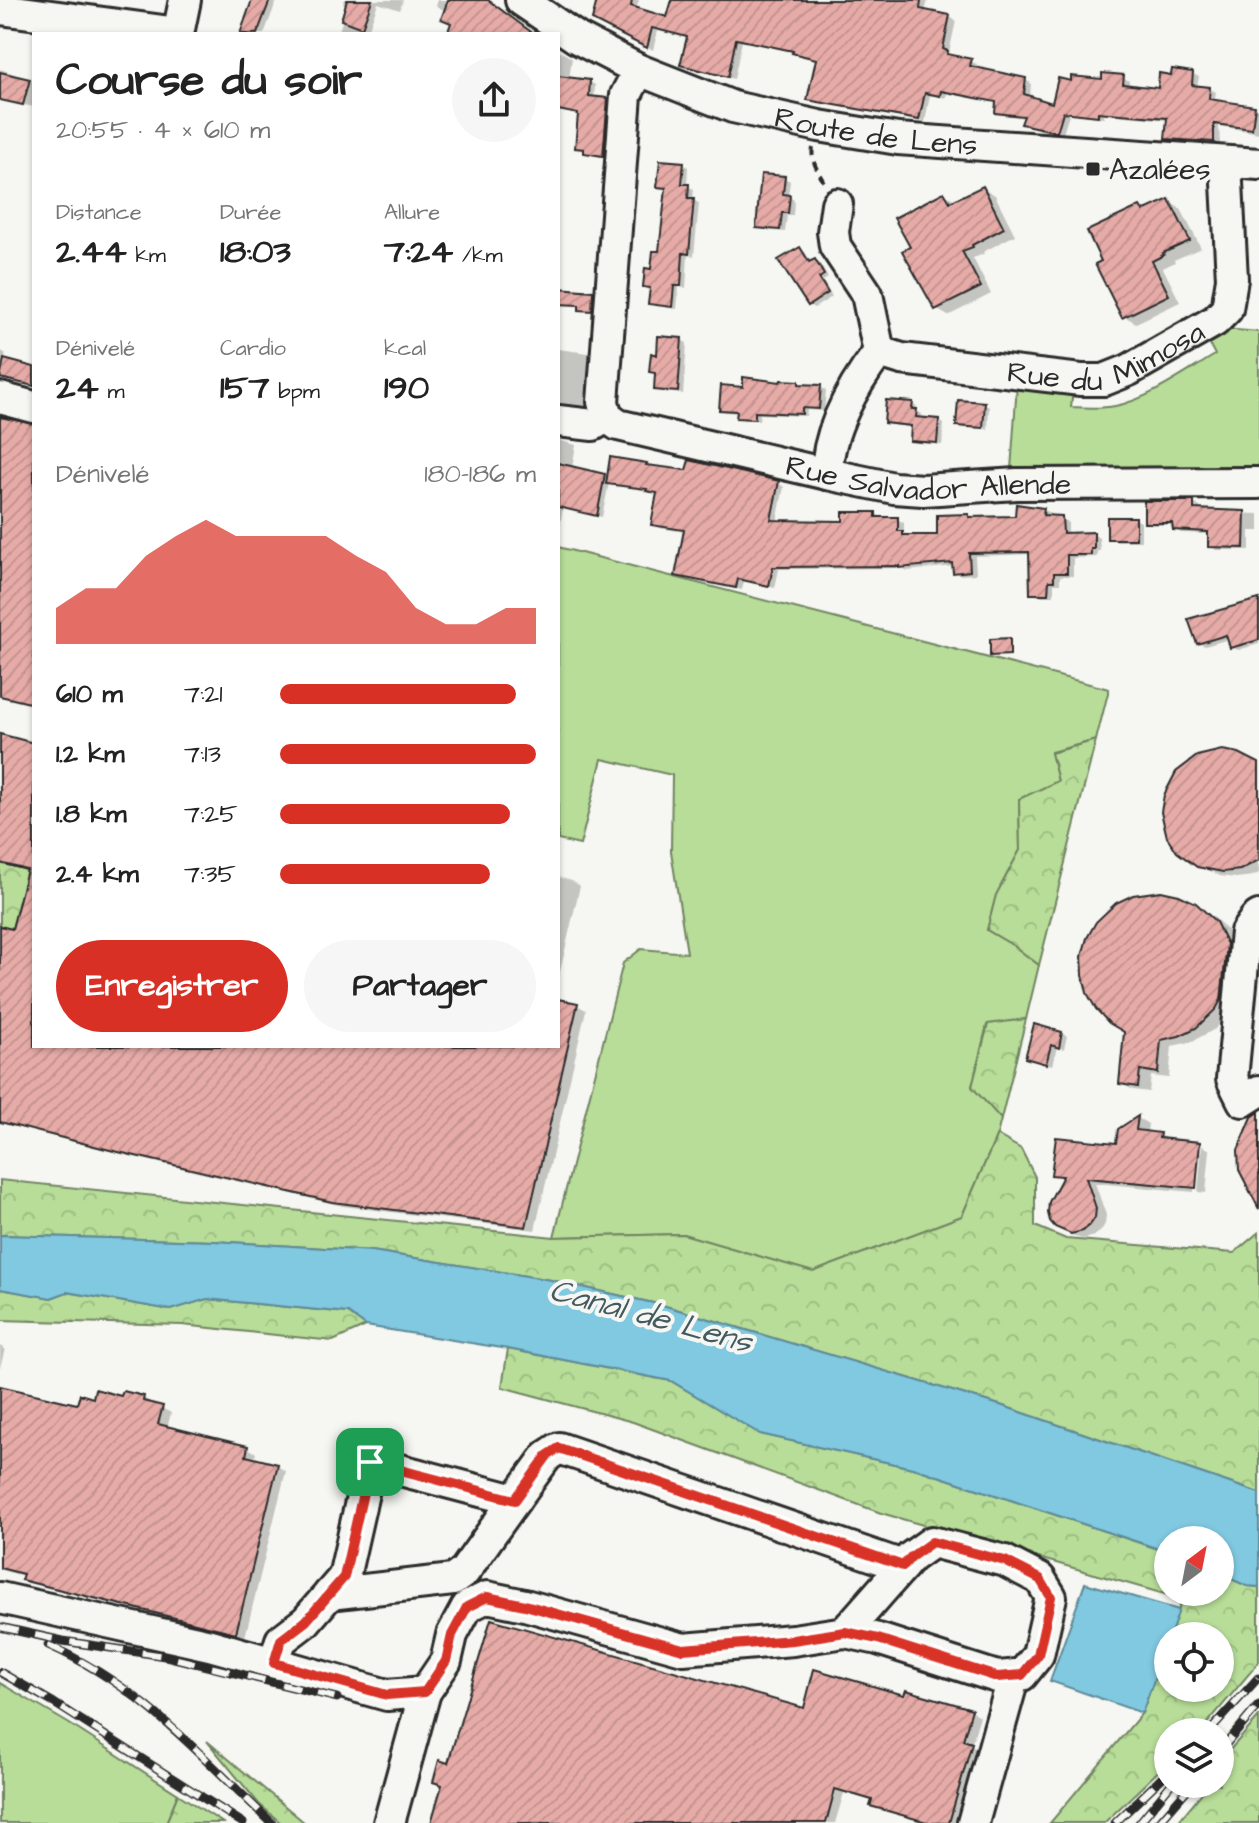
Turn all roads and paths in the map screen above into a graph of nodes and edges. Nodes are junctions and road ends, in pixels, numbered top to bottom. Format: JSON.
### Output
{"nodes":[{"id":1,"x":185,"y":0,"type":"edge"},
{"id":2,"x":521,"y":0,"type":"edge"},
{"id":3,"x":0,"y":9,"type":"edge"},
{"id":4,"x":164,"y":32,"type":"edge"},
{"id":5,"x":178,"y":32,"type":"edge"},
{"id":6,"x":639,"y":70,"type":"junction"},
{"id":7,"x":819,"y":126,"type":"junction"},
{"id":8,"x":1226,"y":163,"type":"junction"},
{"id":9,"x":1259,"y":164,"type":"edge"},
{"id":10,"x":837,"y":204,"type":"joint"},
{"id":11,"x":879,"y":352,"type":"junction"},
{"id":12,"x":0,"y":398,"type":"edge"},
{"id":13,"x":32,"y":406,"type":"edge"},
{"id":14,"x":607,"y":417,"type":"junction"},
{"id":15,"x":560,"y":421,"type":"edge"},
{"id":16,"x":827,"y":474,"type":"junction"},
{"id":17,"x":1259,"y":483,"type":"edge"},
{"id":18,"x":1259,"y":916,"type":"edge"},
{"id":19,"x":1259,"y":1091,"type":"edge"},
{"id":20,"x":515,"y":1500,"type":"junction"},
{"id":21,"x":903,"y":1566,"type":"junction"},
{"id":22,"x":329,"y":1594,"type":"junction"},
{"id":23,"x":0,"y":1598,"type":"edge"},
{"id":24,"x":845,"y":1632,"type":"junction"},
{"id":25,"x":274,"y":1663,"type":"junction"},
{"id":26,"x":1014,"y":1675,"type":"junction"},
{"id":27,"x":425,"y":1692,"type":"junction"},
{"id":28,"x":389,"y":1823,"type":"edge"},
{"id":29,"x":973,"y":1823,"type":"edge"}],
"edges":[{"from":1,"to":5,"type":"street"},
{"from":2,"to":6,"type":"street","name":"Route de Lens"},
{"from":3,"to":4,"type":"street"},
{"from":6,"to":7,"type":"street","name":"Route de Lens"},
{"from":6,"to":14,"type":"street"},
{"from":7,"to":8,"type":"street","name":"Route de Lens"},
{"from":7,"to":10,"type":"path"},
{"from":8,"to":9,"type":"street","name":"Route de Lens"},
{"from":8,"to":11,"type":"street","name":"Rue du Mimosa"},
{"from":10,"to":11,"type":"street"},
{"from":11,"to":16,"type":"street"},
{"from":12,"to":13,"type":"street"},
{"from":14,"to":15,"type":"street","name":"Rue Salvador Allende"},
{"from":14,"to":16,"type":"street","name":"Rue Salvador Allende"},
{"from":16,"to":17,"type":"street","name":"Rue Salvador Allende"},
{"from":18,"to":19,"type":"street"},
{"from":20,"to":21,"type":"street"},
{"from":20,"to":22,"type":"street"},
{"from":20,"to":22,"type":"street"},
{"from":21,"to":24,"type":"street"},
{"from":21,"to":26,"type":"street"},
{"from":22,"to":25,"type":"street"},
{"from":23,"to":25,"type":"street"},
{"from":24,"to":26,"type":"street"},
{"from":24,"to":27,"type":"street"},
{"from":25,"to":27,"type":"street"},
{"from":26,"to":29,"type":"street"},
{"from":27,"to":28,"type":"street"}]}
